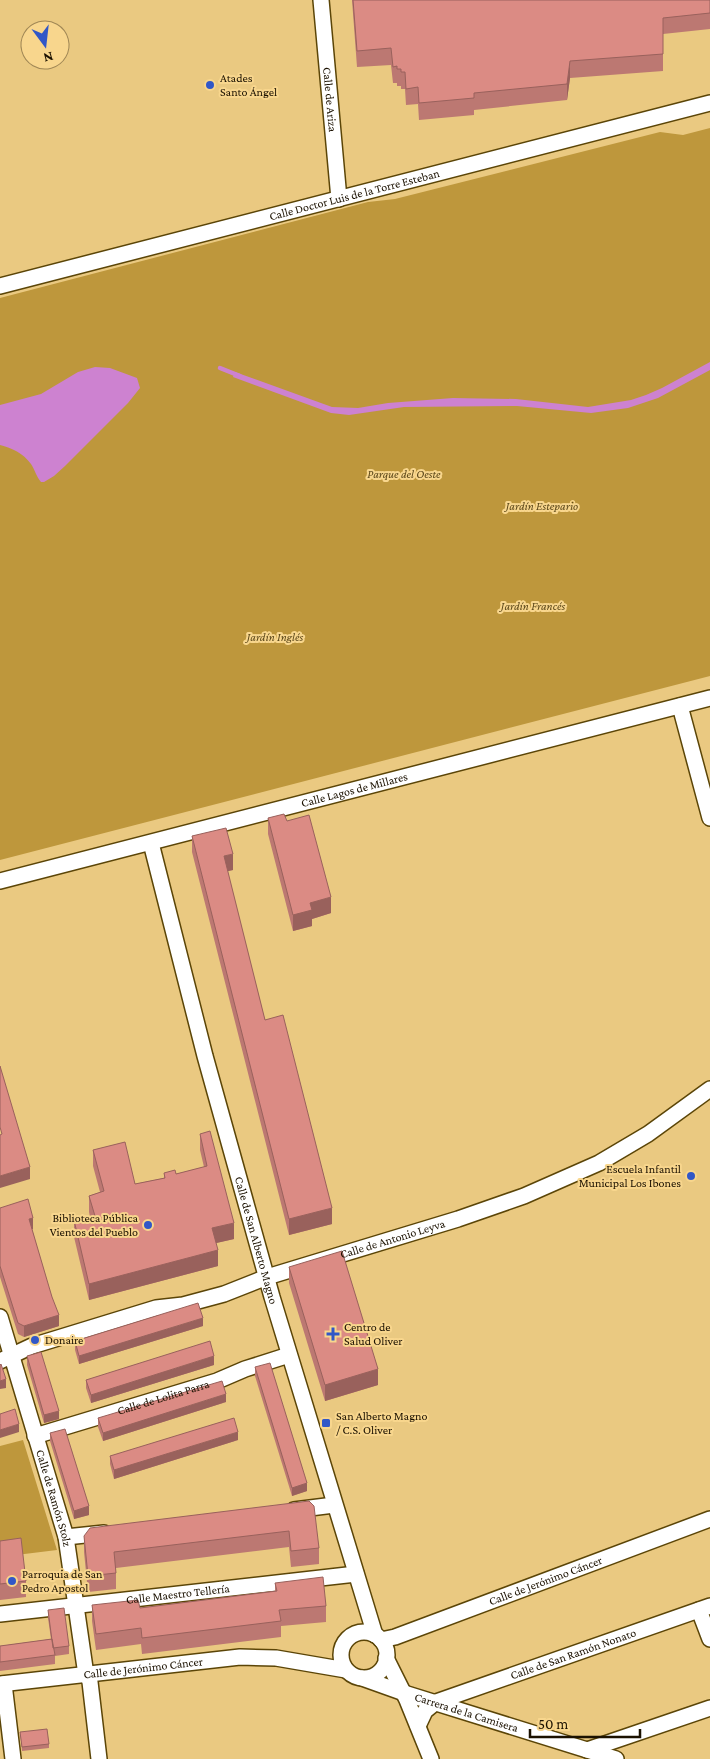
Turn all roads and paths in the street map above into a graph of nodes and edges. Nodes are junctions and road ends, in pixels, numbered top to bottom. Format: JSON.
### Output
{"nodes":[{"id":1,"x":321,"y":0,"type":"edge"},
{"id":2,"x":710,"y":103,"type":"edge"},
{"id":3,"x":339,"y":199,"type":"junction"},
{"id":4,"x":0,"y":286,"type":"edge"},
{"id":5,"x":710,"y":698,"type":"edge"},
{"id":6,"x":680,"y":706,"type":"junction"},
{"id":7,"x":710,"y":818,"type":"edge"},
{"id":8,"x":151,"y":843,"type":"junction"},
{"id":9,"x":0,"y":881,"type":"edge"},
{"id":10,"x":710,"y":1089,"type":"edge"},
{"id":11,"x":267,"y":1277,"type":"junction"},
{"id":12,"x":0,"y":1317,"type":"edge"},
{"id":13,"x":289,"y":1356,"type":"junction"},
{"id":14,"x":6,"y":1358,"type":"edge"},
{"id":15,"x":35,"y":1436,"type":"junction"},
{"id":16,"x":334,"y":1505,"type":"junction"},
{"id":17,"x":277,"y":1512,"type":"edge"},
{"id":18,"x":710,"y":1519,"type":"edge"},
{"id":19,"x":114,"y":1532,"type":"edge"},
{"id":20,"x":66,"y":1538,"type":"junction"},
{"id":21,"x":356,"y":1574,"type":"junction"},
{"id":22,"x":76,"y":1605,"type":"junction"},
{"id":23,"x":704,"y":1608,"type":"edge"},
{"id":24,"x":0,"y":1614,"type":"edge"},
{"id":25,"x":378,"y":1638,"type":"junction"},
{"id":26,"x":710,"y":1639,"type":"edge"},
{"id":27,"x":386,"y":1658,"type":"junction"},
{"id":28,"x":346,"y":1670,"type":"junction"},
{"id":29,"x":88,"y":1674,"type":"junction"},
{"id":30,"x":362,"y":1678,"type":"junction"},
{"id":31,"x":2,"y":1684,"type":"edge"},
{"id":32,"x":404,"y":1693,"type":"junction"},
{"id":33,"x":436,"y":1702,"type":"junction"},
{"id":34,"x":710,"y":1708,"type":"edge"},
{"id":35,"x":418,"y":1726,"type":"junction"},
{"id":36,"x":587,"y":1750,"type":"junction"},
{"id":37,"x":13,"y":1759,"type":"edge"},
{"id":38,"x":99,"y":1759,"type":"edge"},
{"id":39,"x":431,"y":1759,"type":"edge"},
{"id":40,"x":616,"y":1759,"type":"edge"}],
"edges":[{"from":1,"to":3,"type":"street","name":"Calle de Ariza"},
{"from":2,"to":3,"type":"street","name":"Calle Doctor Luis de la Torre Esteban"},
{"from":3,"to":4,"type":"street","name":"Calle Doctor Luis de la Torre Esteban"},
{"from":5,"to":6,"type":"street","name":"Calle Lagos de Millares"},
{"from":6,"to":7,"type":"street"},
{"from":6,"to":8,"type":"street","name":"Calle Lagos de Millares"},
{"from":8,"to":9,"type":"street","name":"Calle Lagos de Millares"},
{"from":8,"to":11,"type":"street","name":"Calle de San Alberto Magno"},
{"from":10,"to":11,"type":"street","name":"Calle de Antonio Leyva"},
{"from":11,"to":13,"type":"street","name":"Calle de San Alberto Magno"},
{"from":11,"to":14,"type":"street","name":"Calle de Antonio Leyva"},
{"from":12,"to":14,"type":"street","name":"Calle de Ramón Stolz"},
{"from":13,"to":15,"type":"street","name":"Calle de Lolita Parra"},
{"from":13,"to":16,"type":"street","name":"Calle de San Alberto Magno"},
{"from":14,"to":15,"type":"street","name":"Calle de Ramón Stolz"},
{"from":15,"to":20,"type":"street","name":"Calle de Ramón Stolz"},
{"from":16,"to":17,"type":"street"},
{"from":16,"to":21,"type":"street","name":"Calle de San Alberto Magno"},
{"from":18,"to":25,"type":"street","name":"Calle de Jerónimo Cáncer"},
{"from":19,"to":20,"type":"street"},
{"from":20,"to":22,"type":"street","name":"Calle de Ramón Stolz"},
{"from":21,"to":22,"type":"street","name":"Calle Maestro Tellería"},
{"from":21,"to":25,"type":"street","name":"Calle de San Alberto Magno"},
{"from":22,"to":24,"type":"street","name":"Calle Maestro Tellería"},
{"from":22,"to":29,"type":"street","name":"Calle de Ramón Stolz"},
{"from":23,"to":26,"type":"street"},
{"from":23,"to":33,"type":"street","name":"Calle de San Ramón Nonato"},
{"from":25,"to":27,"type":"street"},
{"from":25,"to":28,"type":"street"},
{"from":27,"to":30,"type":"street"},
{"from":27,"to":32,"type":"street","name":"Carrera de la Camisera"},
{"from":28,"to":29,"type":"street","name":"Calle de Jerónimo Cáncer"},
{"from":28,"to":30,"type":"street"},
{"from":29,"to":31,"type":"street","name":"Calle de Jerónimo Cáncer"},
{"from":29,"to":38,"type":"street","name":"Calle de Ramón Stolz"},
{"from":30,"to":32,"type":"street","name":"Carrera de la Camisera"},
{"from":31,"to":37,"type":"street"},
{"from":32,"to":33,"type":"street","name":"Carrera de la Camisera"},
{"from":32,"to":35,"type":"street"},
{"from":33,"to":35,"type":"street"},
{"from":33,"to":36,"type":"street","name":"Carrera de la Camisera"},
{"from":34,"to":36,"type":"street"},
{"from":35,"to":39,"type":"street"},
{"from":36,"to":40,"type":"street","name":"Carrera de la Camisera"}]}
